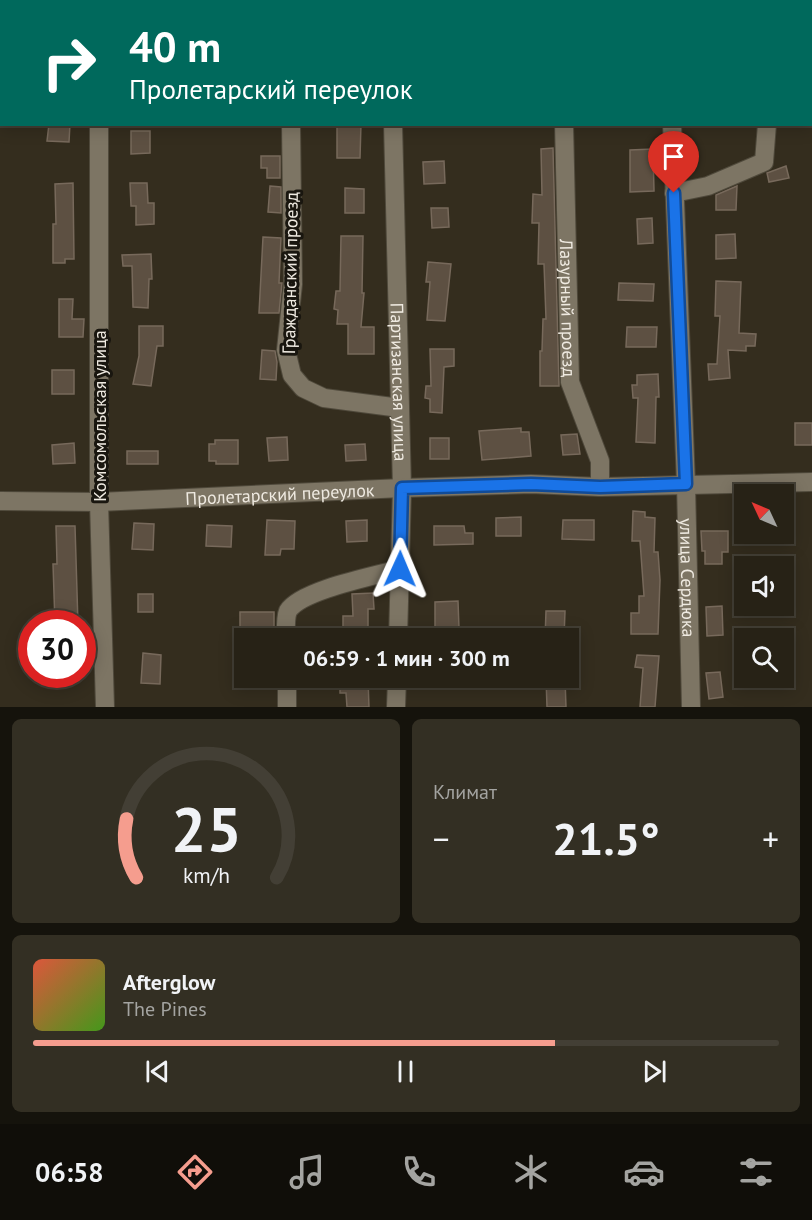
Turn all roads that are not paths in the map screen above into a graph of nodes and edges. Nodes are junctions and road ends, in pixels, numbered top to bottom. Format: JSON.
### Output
{"nodes":[{"id":1,"x":99,"y":126,"type":"edge"},
{"id":2,"x":291,"y":126,"type":"edge"},
{"id":3,"x":393,"y":126,"type":"edge"},
{"id":4,"x":564,"y":126,"type":"edge"},
{"id":5,"x":672,"y":126,"type":"edge"},
{"id":6,"x":767,"y":126,"type":"edge"},
{"id":7,"x":674,"y":193,"type":"junction"},
{"id":8,"x":400,"y":408,"type":"junction"},
{"id":9,"x":812,"y":482,"type":"edge"},
{"id":10,"x":686,"y":484,"type":"junction"},
{"id":11,"x":600,"y":487,"type":"junction"},
{"id":12,"x":402,"y":488,"type":"junction"},
{"id":13,"x":0,"y":501,"type":"edge"},
{"id":14,"x":99,"y":502,"type":"junction"},
{"id":15,"x":400,"y":569,"type":"junction"},
{"id":16,"x":286,"y":628,"type":"edge"},
{"id":17,"x":398,"y":628,"type":"edge"},
{"id":18,"x":287,"y":688,"type":"edge"},
{"id":19,"x":397,"y":688,"type":"edge"},
{"id":20,"x":105,"y":707,"type":"edge"},
{"id":21,"x":287,"y":707,"type":"edge"},
{"id":22,"x":396,"y":707,"type":"edge"},
{"id":23,"x":691,"y":707,"type":"edge"}],
"edges":[{"from":1,"to":14,"type":"street","name":"Комсомольская улица"},
{"from":2,"to":8,"type":"street","name":"Гражданский проезд"},
{"from":3,"to":8,"type":"street","name":"Партизанская улица"},
{"from":4,"to":11,"type":"street","name":"Лазурный проезд"},
{"from":5,"to":7,"type":"street","name":"улица Сердюка"},
{"from":6,"to":7,"type":"street"},
{"from":7,"to":10,"type":"street","name":"улица Сердюка"},
{"from":8,"to":12,"type":"street","name":"Партизанская улица"},
{"from":9,"to":10,"type":"street","name":"Пролетарский переулок"},
{"from":10,"to":11,"type":"street","name":"Пролетарский переулок"},
{"from":10,"to":23,"type":"street","name":"улица Сердюка"},
{"from":11,"to":12,"type":"street","name":"Пролетарский переулок"},
{"from":12,"to":14,"type":"street","name":"Пролетарский переулок"},
{"from":12,"to":15,"type":"street","name":"Партизанская улица"},
{"from":13,"to":14,"type":"street","name":"Пролетарский переулок"},
{"from":14,"to":20,"type":"street","name":"Комсомольская улица"},
{"from":15,"to":16,"type":"street"},
{"from":15,"to":17,"type":"street","name":"Партизанская улица"},
{"from":18,"to":21,"type":"street"},
{"from":19,"to":22,"type":"street"}]}
